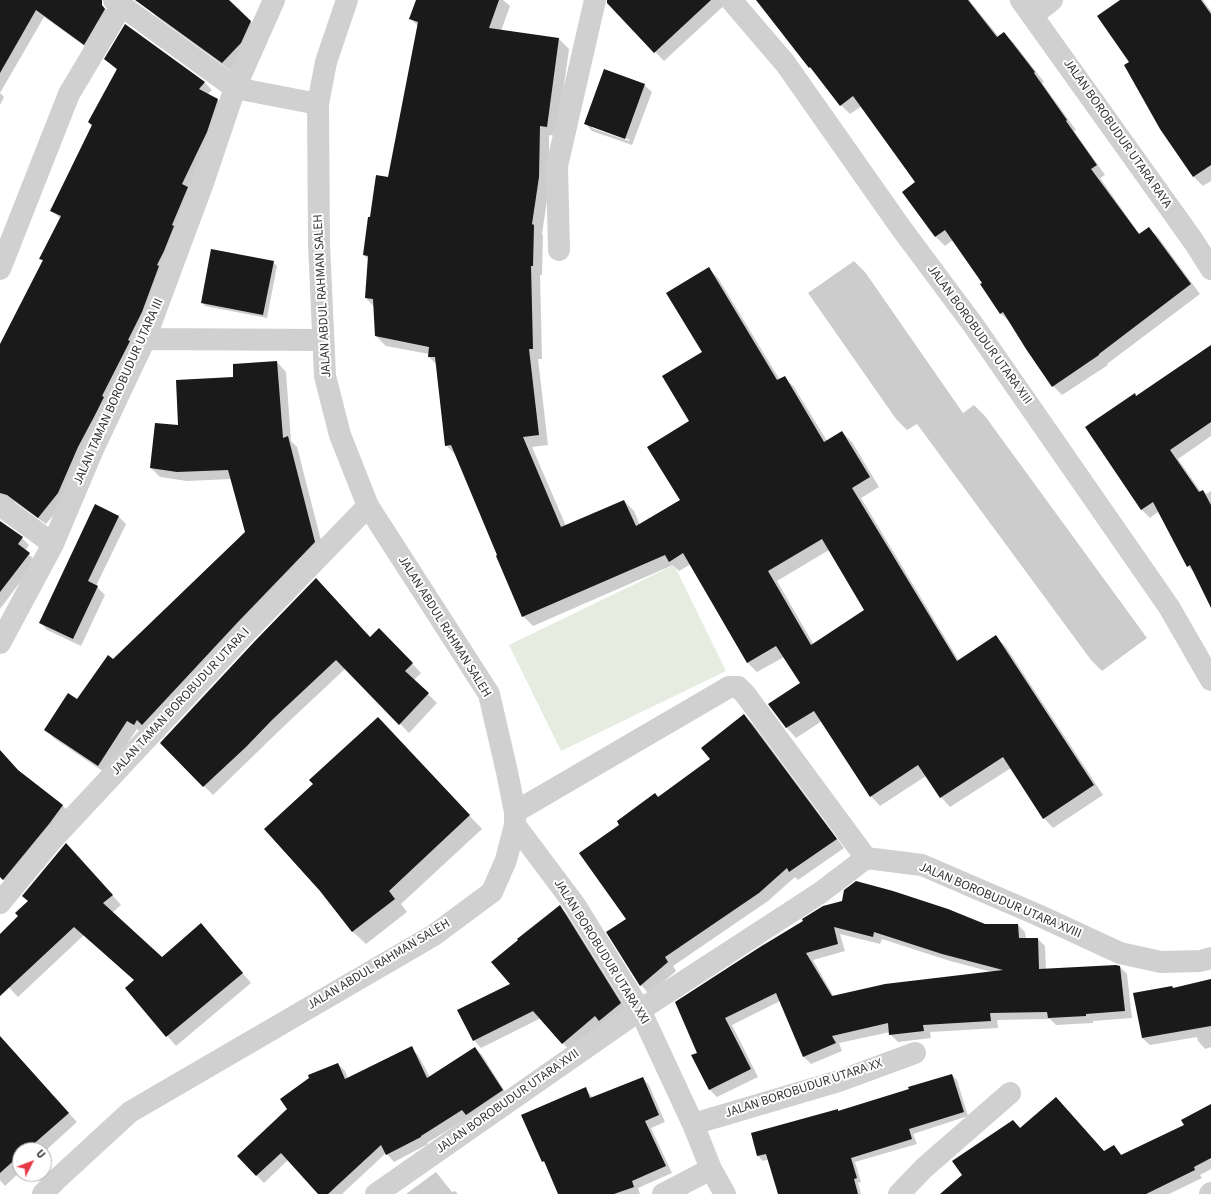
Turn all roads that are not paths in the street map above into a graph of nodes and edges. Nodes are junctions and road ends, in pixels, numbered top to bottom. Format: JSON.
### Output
{"nodes":[{"id":1,"x":274,"y":0,"type":"edge"},
{"id":2,"x":347,"y":0,"type":"edge"},
{"id":3,"x":595,"y":0,"type":"edge"},
{"id":4,"x":731,"y":0,"type":"edge"},
{"id":5,"x":1052,"y":0,"type":"edge"},
{"id":6,"x":118,"y":3,"type":"edge"},
{"id":7,"x":1027,"y":8,"type":"edge"},
{"id":8,"x":235,"y":88,"type":"junction"},
{"id":9,"x":318,"y":104,"type":"junction"},
{"id":10,"x":559,"y":250,"type":"dead end"},
{"id":11,"x":0,"y":269,"type":"edge"},
{"id":12,"x":1211,"y":269,"type":"edge"},
{"id":13,"x":145,"y":339,"type":"junction"},
{"id":14,"x":323,"y":340,"type":"junction"},
{"id":15,"x":0,"y":505,"type":"edge"},
{"id":16,"x":368,"y":506,"type":"junction"},
{"id":17,"x":54,"y":544,"type":"junction"},
{"id":18,"x":0,"y":643,"type":"edge"},
{"id":19,"x":1211,"y":680,"type":"edge"},
{"id":20,"x":515,"y":819,"type":"junction"},
{"id":21,"x":866,"y":858,"type":"junction"},
{"id":22,"x":0,"y":903,"type":"edge"},
{"id":23,"x":1211,"y":958,"type":"edge"},
{"id":24,"x":640,"y":1010,"type":"junction"},
{"id":25,"x":915,"y":1053,"type":"dead end"},
{"id":26,"x":1010,"y":1093,"type":"dead end"},
{"id":27,"x":693,"y":1124,"type":"junction"},
{"id":28,"x":711,"y":1169,"type":"junction"},
{"id":29,"x":43,"y":1194,"type":"edge"},
{"id":30,"x":376,"y":1194,"type":"edge"},
{"id":31,"x":664,"y":1194,"type":"edge"},
{"id":32,"x":725,"y":1194,"type":"edge"},
{"id":33,"x":899,"y":1194,"type":"edge"}],
"edges":[{"from":1,"to":8,"type":"street","name":"JALAN TAMAN BOROBUDUR UTARA III"},
{"from":2,"to":9,"type":"street","name":"JALAN ABDUL RAHMAN SALEH"},
{"from":3,"to":10,"type":"street"},
{"from":4,"to":19,"type":"street","name":"JALAN BOROBUDUR UTARA XIII"},
{"from":5,"to":7,"type":"street"},
{"from":6,"to":8,"type":"street"},
{"from":6,"to":11,"type":"street"},
{"from":7,"to":12,"type":"street","name":"JALAN BOROBUDUR UTARA RAYA"},
{"from":8,"to":9,"type":"street"},
{"from":8,"to":13,"type":"street","name":"JALAN TAMAN BOROBUDUR UTARA III"},
{"from":9,"to":14,"type":"street","name":"JALAN ABDUL RAHMAN SALEH"},
{"from":13,"to":14,"type":"street"},
{"from":13,"to":17,"type":"street","name":"JALAN TAMAN BOROBUDUR UTARA III"},
{"from":14,"to":16,"type":"street","name":"JALAN ABDUL RAHMAN SALEH"},
{"from":15,"to":17,"type":"street"},
{"from":16,"to":20,"type":"street","name":"JALAN ABDUL RAHMAN SALEH"},
{"from":16,"to":22,"type":"street","name":"JALAN TAMAN BOROBUDUR UTARA I"},
{"from":17,"to":18,"type":"street","name":"JALAN TAMAN BOROBUDUR UTARA III"},
{"from":20,"to":21,"type":"street"},
{"from":20,"to":24,"type":"street","name":"JALAN BOROBUDUR UTARA XXI"},
{"from":20,"to":29,"type":"street","name":"JALAN ABDUL RAHMAN SALEH"},
{"from":21,"to":23,"type":"street","name":"JALAN BOROBUDUR UTARA XVIII"},
{"from":21,"to":24,"type":"street"},
{"from":24,"to":27,"type":"street","name":"JALAN BOROBUDUR UTARA XXI"},
{"from":24,"to":30,"type":"street","name":"JALAN BOROBUDUR UTARA XVII"},
{"from":25,"to":27,"type":"street","name":"JALAN BOROBUDUR UTARA XX"},
{"from":26,"to":33,"type":"street"},
{"from":27,"to":28,"type":"street","name":"JALAN BOROBUDUR UTARA XXI"},
{"from":28,"to":31,"type":"street"},
{"from":28,"to":32,"type":"street","name":"JALAN BOROBUDUR UTARA XXI"}]}
